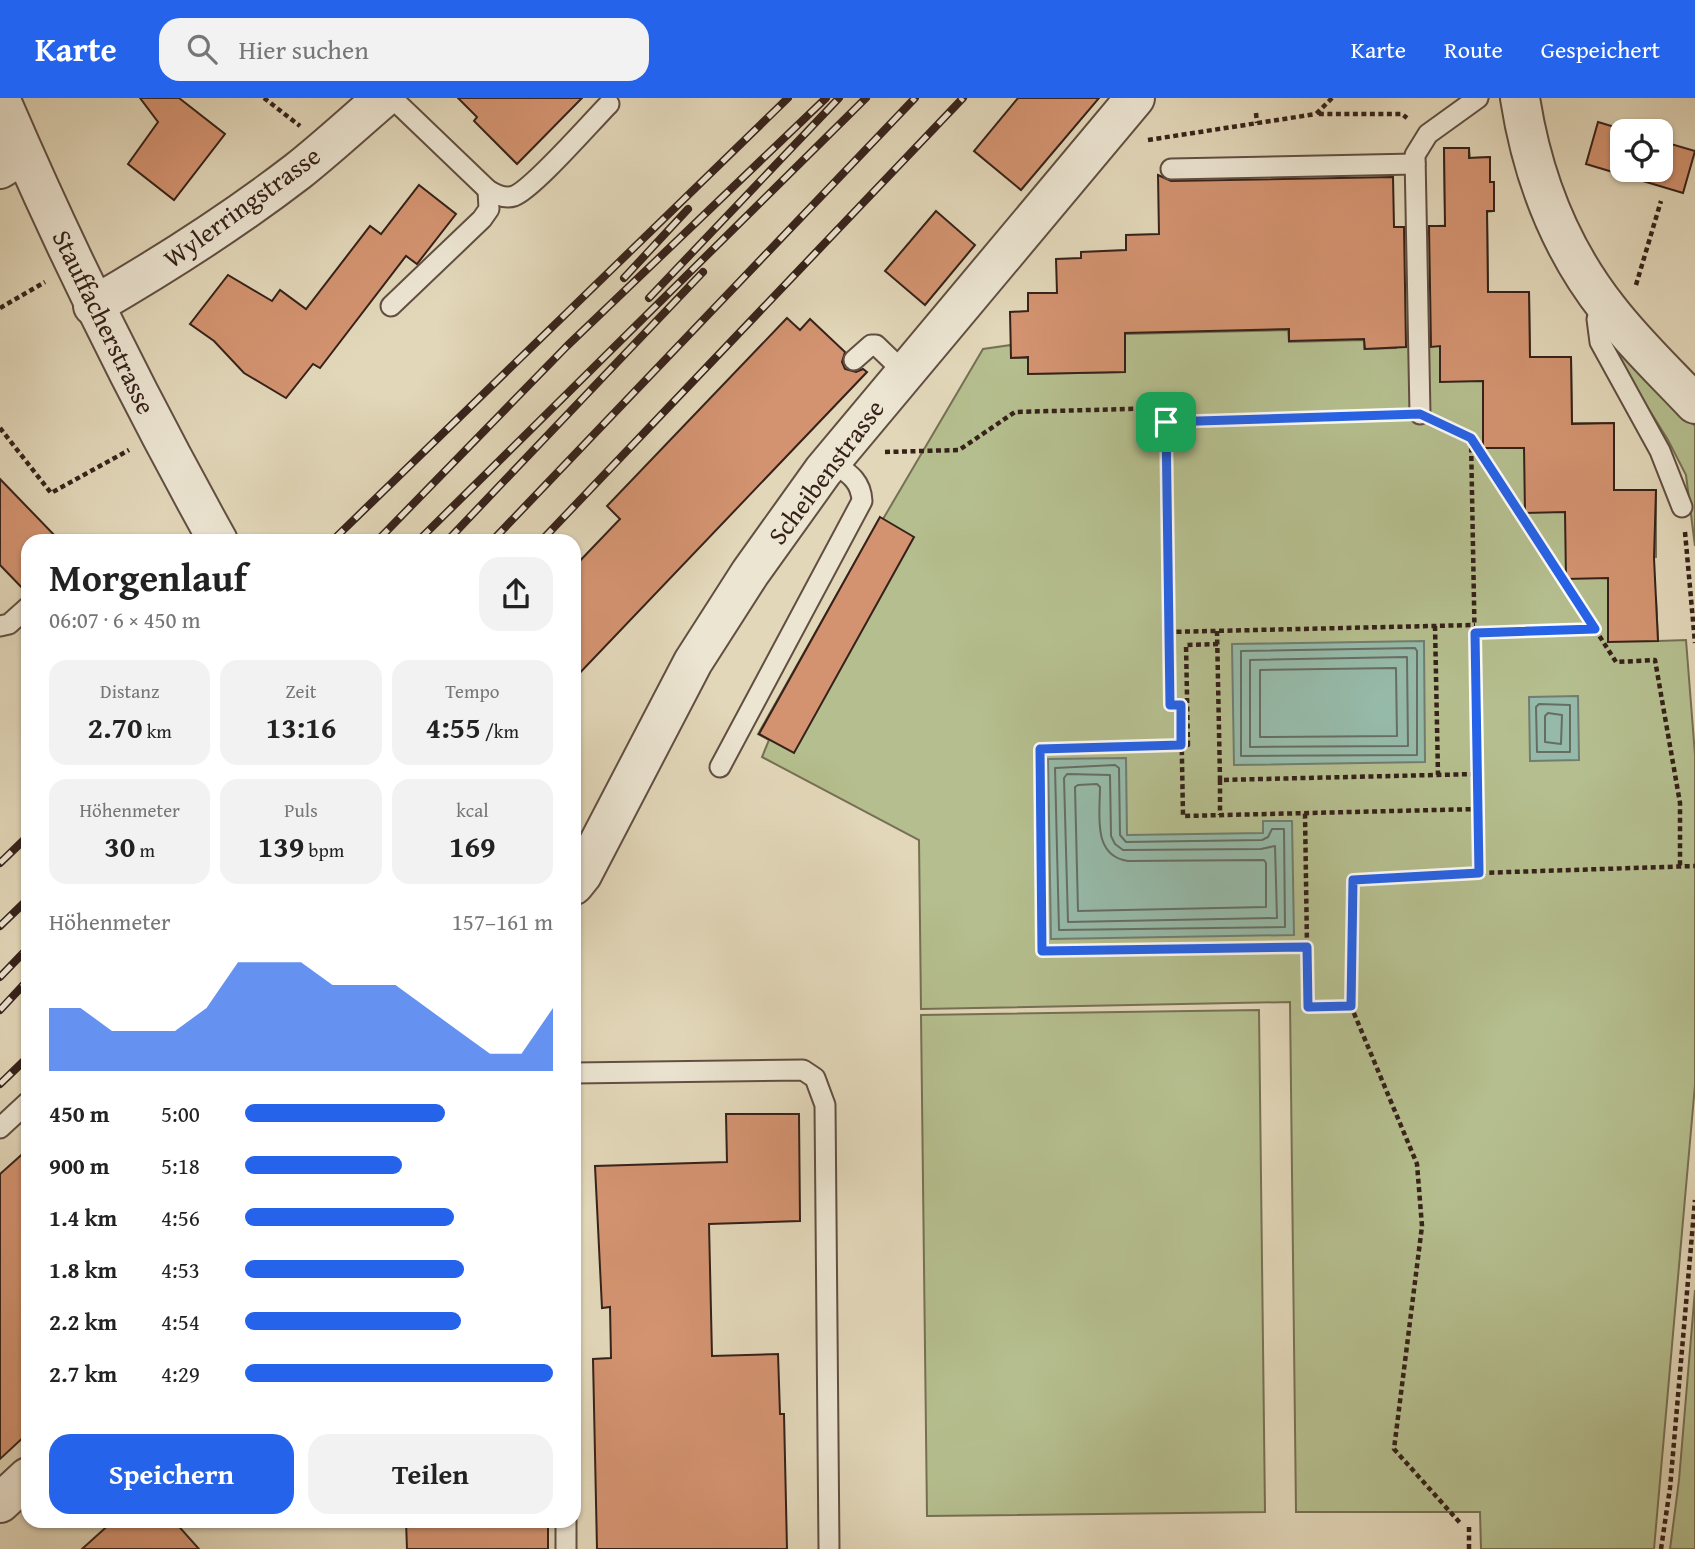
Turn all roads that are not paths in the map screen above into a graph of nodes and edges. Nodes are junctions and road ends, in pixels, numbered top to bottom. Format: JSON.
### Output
{"nodes":[{"id":1,"x":0,"y":98,"type":"edge"},
{"id":2,"x":383,"y":98,"type":"edge"},
{"id":3,"x":392,"y":98,"type":"edge"},
{"id":4,"x":1478,"y":98,"type":"edge"},
{"id":5,"x":1520,"y":98,"type":"edge"},
{"id":6,"x":609,"y":104,"type":"dead end"},
{"id":7,"x":1126,"y":109,"type":"edge"},
{"id":8,"x":12,"y":162,"type":"edge"},
{"id":9,"x":1415,"y":164,"type":"junction"},
{"id":10,"x":1171,"y":169,"type":"dead end"},
{"id":11,"x":488,"y":190,"type":"junction"},
{"id":12,"x":93,"y":306,"type":"junction"},
{"id":13,"x":391,"y":306,"type":"dead end"},
{"id":14,"x":1611,"y":313,"type":"junction"},
{"id":15,"x":854,"y":360,"type":"dead end"},
{"id":16,"x":904,"y":372,"type":"junction"},
{"id":17,"x":1695,"y":404,"type":"edge"},
{"id":18,"x":1420,"y":414,"type":"road end"},
{"id":19,"x":831,"y":461,"type":"junction"},
{"id":20,"x":1682,"y":507,"type":"road end"},
{"id":21,"x":214,"y":534,"type":"edge"},
{"id":22,"x":21,"y":613,"type":"edge"},
{"id":23,"x":0,"y":626,"type":"edge"},
{"id":24,"x":720,"y":767,"type":"dead end"},
{"id":25,"x":581,"y":876,"type":"edge"},
{"id":26,"x":581,"y":1073,"type":"edge"},
{"id":27,"x":21,"y":1108,"type":"edge"},
{"id":28,"x":0,"y":1128,"type":"edge"},
{"id":29,"x":21,"y":1484,"type":"edge"},
{"id":30,"x":0,"y":1503,"type":"edge"},
{"id":31,"x":566,"y":1528,"type":"edge"},
{"id":32,"x":566,"y":1549,"type":"edge"},
{"id":33,"x":829,"y":1549,"type":"edge"}],
"edges":[{"from":1,"to":8,"type":"street","name":"Stauffacherstrasse"},
{"from":2,"to":12,"type":"street","name":"Wylerringstrasse"},
{"from":3,"to":11,"type":"lane"},
{"from":4,"to":9,"type":"lane"},
{"from":5,"to":14,"type":"street"},
{"from":6,"to":11,"type":"lane"},
{"from":7,"to":16,"type":"street","name":"Scheibenstrasse"},
{"from":8,"to":12,"type":"street","name":"Stauffacherstrasse"},
{"from":9,"to":10,"type":"lane"},
{"from":9,"to":18,"type":"lane"},
{"from":11,"to":13,"type":"lane"},
{"from":12,"to":21,"type":"street","name":"Stauffacherstrasse"},
{"from":14,"to":17,"type":"street"},
{"from":14,"to":20,"type":"lane"},
{"from":15,"to":16,"type":"lane"},
{"from":16,"to":19,"type":"street","name":"Scheibenstrasse"},
{"from":19,"to":24,"type":"lane"},
{"from":19,"to":25,"type":"street","name":"Scheibenstrasse"},
{"from":22,"to":23,"type":"lane"},
{"from":26,"to":33,"type":"lane"},
{"from":27,"to":28,"type":"lane"},
{"from":29,"to":30,"type":"street"},
{"from":31,"to":32,"type":"lane"}]}
